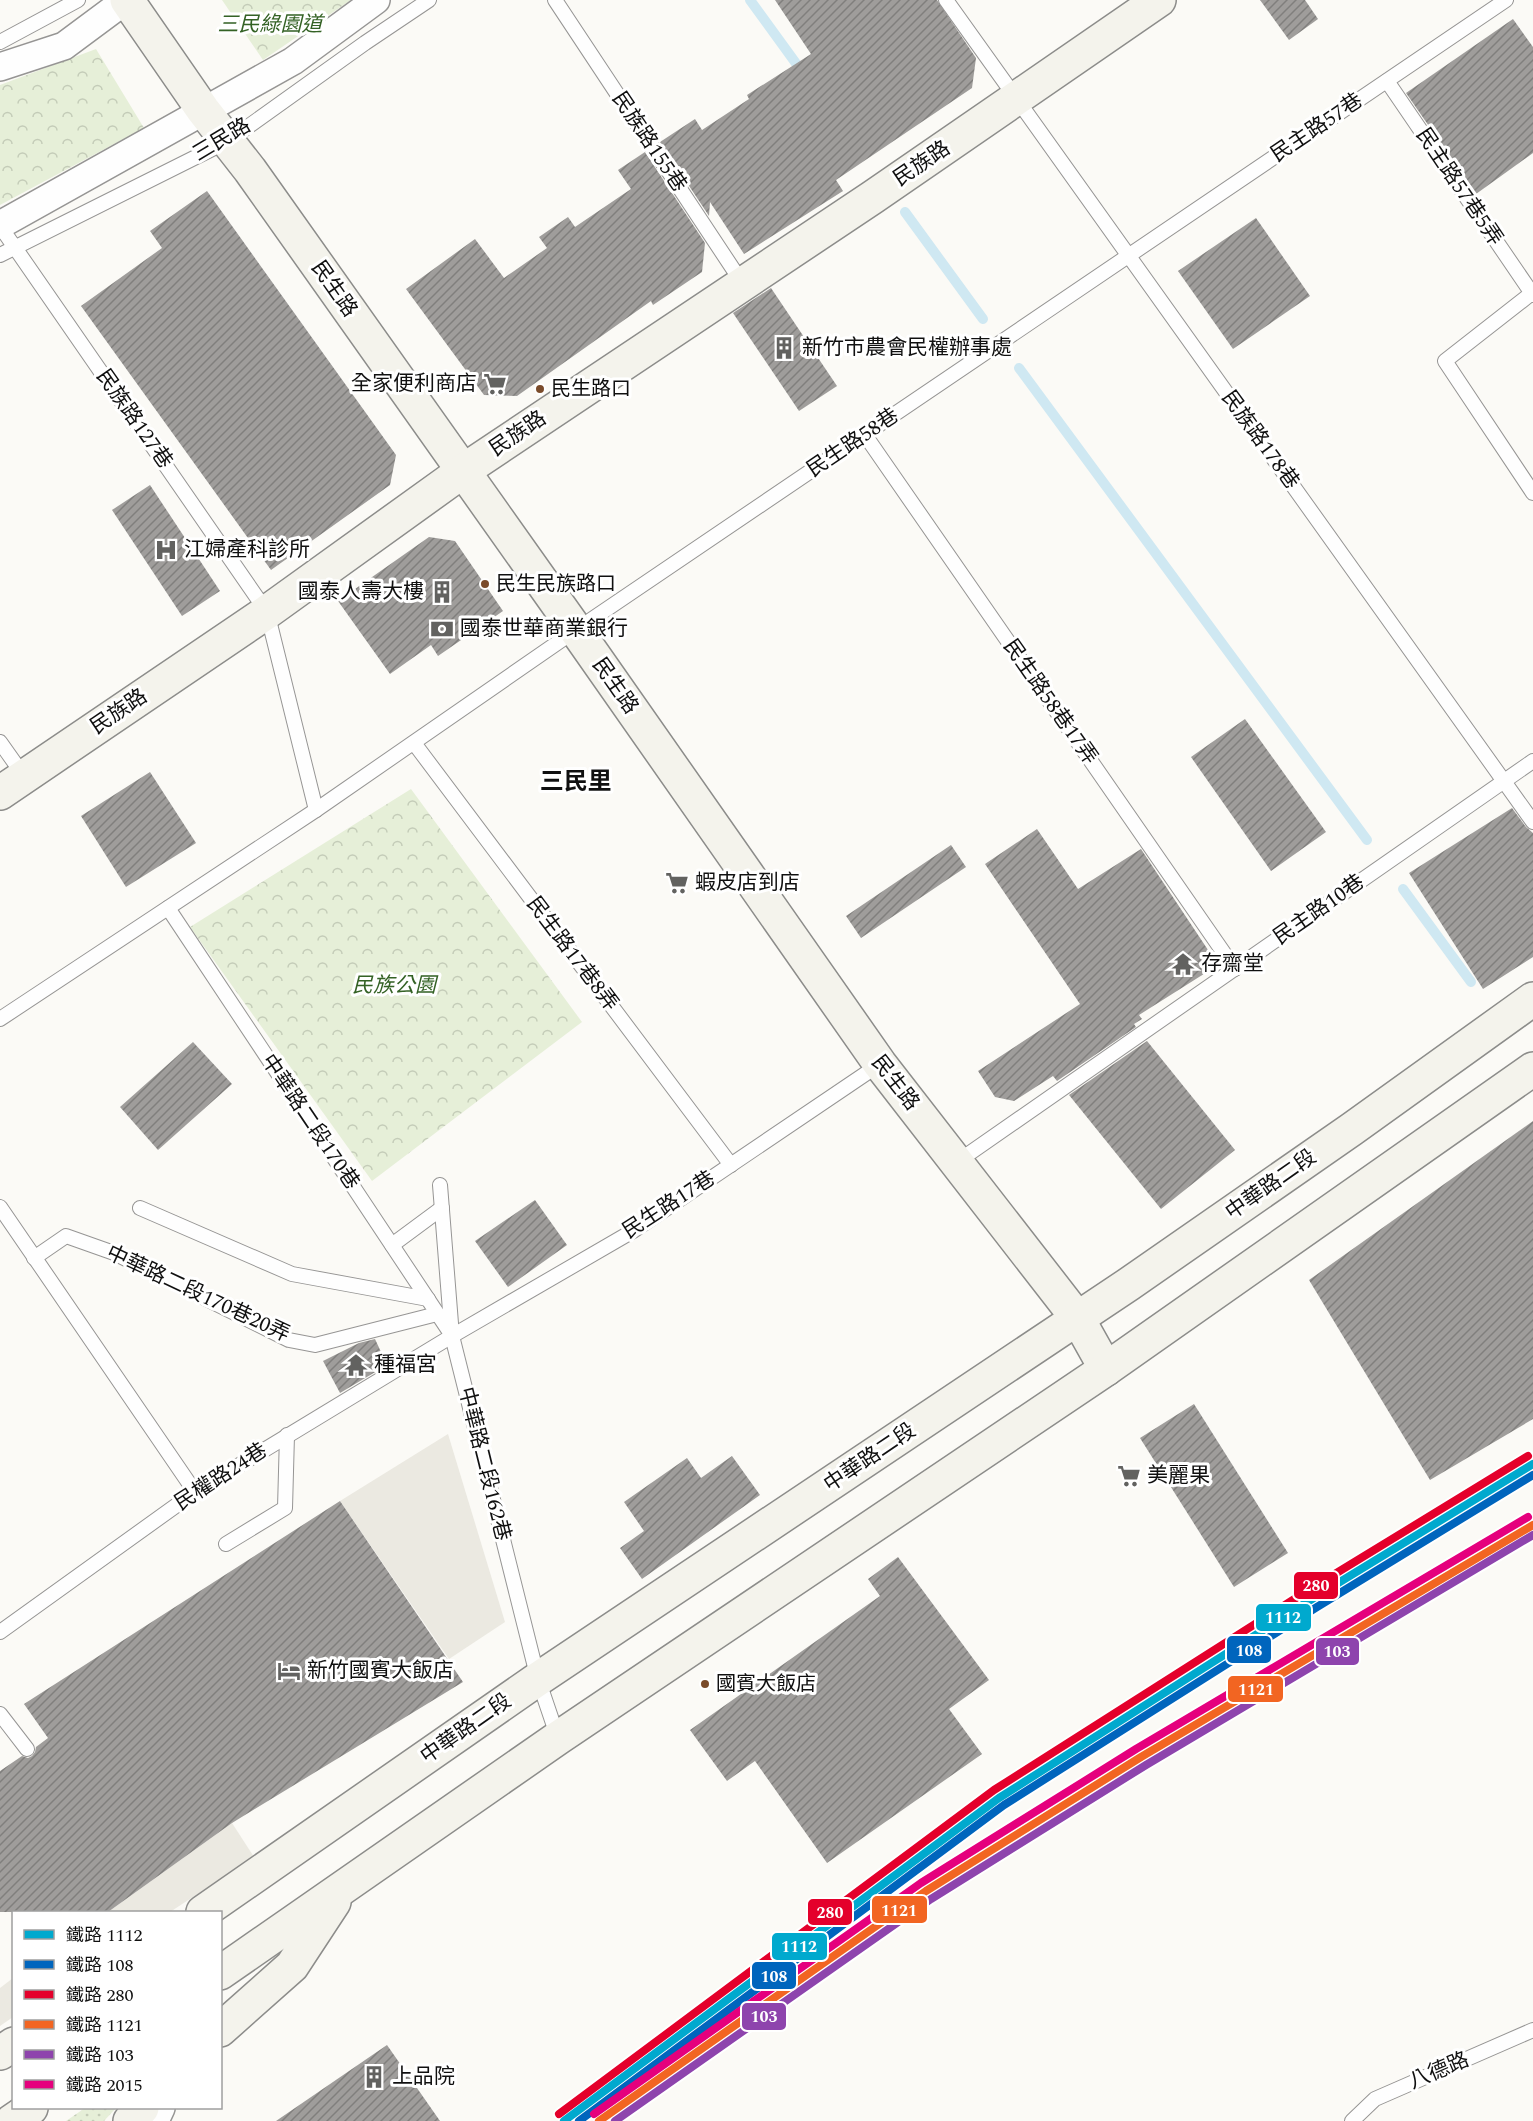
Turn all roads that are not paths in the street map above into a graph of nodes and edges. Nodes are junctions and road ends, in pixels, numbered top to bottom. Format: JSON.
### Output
{"nodes":[{"id":1,"x":78,"y":0,"type":"edge"},
{"id":2,"x":127,"y":0,"type":"edge"},
{"id":3,"x":375,"y":0,"type":"edge"},
{"id":4,"x":429,"y":0,"type":"edge"},
{"id":5,"x":555,"y":0,"type":"edge"},
{"id":6,"x":946,"y":0,"type":"edge"},
{"id":7,"x":1159,"y":0,"type":"edge"},
{"id":8,"x":1506,"y":0,"type":"edge"},
{"id":9,"x":0,"y":42,"type":"edge"},
{"id":10,"x":0,"y":67,"type":"edge"},
{"id":11,"x":1387,"y":81,"type":"junction"},
{"id":12,"x":1017,"y":99,"type":"junction"},
{"id":13,"x":203,"y":110,"type":"junction"},
{"id":14,"x":228,"y":141,"type":"junction"},
{"id":15,"x":0,"y":225,"type":"edge"},
{"id":16,"x":16,"y":249,"type":"junction"},
{"id":17,"x":0,"y":255,"type":"edge"},
{"id":18,"x":1129,"y":257,"type":"junction"},
{"id":19,"x":744,"y":284,"type":"junction"},
{"id":20,"x":1532,"y":294,"type":"edge"},
{"id":21,"x":866,"y":435,"type":"junction"},
{"id":22,"x":463,"y":471,"type":"junction"},
{"id":23,"x":1533,"y":493,"type":"edge"},
{"id":24,"x":267,"y":612,"type":"junction"},
{"id":25,"x":576,"y":630,"type":"junction"},
{"id":26,"x":0,"y":742,"type":"edge"},
{"id":27,"x":414,"y":742,"type":"junction"},
{"id":28,"x":1533,"y":761,"type":"edge"},
{"id":29,"x":1504,"y":782,"type":"junction"},
{"id":30,"x":12,"y":784,"type":"edge"},
{"id":31,"x":316,"y":810,"type":"junction"},
{"id":32,"x":1533,"y":822,"type":"edge"},
{"id":33,"x":168,"y":908,"type":"junction"},
{"id":34,"x":1235,"y":969,"type":"junction"},
{"id":35,"x":1533,"y":999,"type":"edge"},
{"id":36,"x":0,"y":1019,"type":"edge"},
{"id":37,"x":880,"y":1064,"type":"junction"},
{"id":38,"x":1533,"y":1070,"type":"edge"},
{"id":39,"x":957,"y":1162,"type":"junction"},
{"id":40,"x":731,"y":1165,"type":"junction"},
{"id":41,"x":440,"y":1185,"type":"dead end"},
{"id":42,"x":0,"y":1207,"type":"edge"},
{"id":43,"x":140,"y":1208,"type":"dead end"},
{"id":44,"x":442,"y":1208,"type":"junction"},
{"id":45,"x":392,"y":1245,"type":"junction"},
{"id":46,"x":34,"y":1258,"type":"junction"},
{"id":47,"x":428,"y":1299,"type":"junction"},
{"id":48,"x":437,"y":1314,"type":"junction"},
{"id":49,"x":1078,"y":1319,"type":"junction"},
{"id":50,"x":452,"y":1336,"type":"junction"},
{"id":51,"x":1106,"y":1369,"type":"junction"},
{"id":52,"x":287,"y":1435,"type":"junction"},
{"id":53,"x":195,"y":1492,"type":"junction"},
{"id":54,"x":226,"y":1544,"type":"dead end"},
{"id":55,"x":0,"y":1632,"type":"edge"},
{"id":56,"x":538,"y":1679,"type":"junction"},
{"id":57,"x":0,"y":1714,"type":"edge"},
{"id":58,"x":558,"y":1738,"type":"junction"},
{"id":59,"x":27,"y":1749,"type":"dead end"},
{"id":60,"x":343,"y":1887,"type":"junction"},
{"id":61,"x":204,"y":1911,"type":"edge"},
{"id":62,"x":222,"y":1973,"type":"edge"},
{"id":63,"x":222,"y":2028,"type":"edge"},
{"id":64,"x":1533,"y":2030,"type":"edge"},
{"id":65,"x":30,"y":2109,"type":"edge"},
{"id":66,"x":141,"y":2109,"type":"edge"},
{"id":67,"x":12,"y":2121,"type":"edge"},
{"id":68,"x":130,"y":2121,"type":"edge"},
{"id":69,"x":1352,"y":2121,"type":"edge"}],
"edges":[{"from":1,"to":9,"type":"lane"},
{"from":2,"to":10,"type":"street"},
{"from":2,"to":13,"type":"street","name":"民生路"},
{"from":3,"to":13,"type":"street","name":"三民路"},
{"from":4,"to":14,"type":"lane","name":"三民路"},
{"from":5,"to":19,"type":"lane","name":"民族路155巷"},
{"from":6,"to":12,"type":"lane","name":"民族路178巷"},
{"from":7,"to":12,"type":"street","name":"民族路"},
{"from":8,"to":11,"type":"lane","name":"民主路57巷"},
{"from":11,"to":18,"type":"lane","name":"民主路57巷"},
{"from":11,"to":20,"type":"lane","name":"民主路57巷5弄"},
{"from":12,"to":18,"type":"lane","name":"民族路178巷"},
{"from":12,"to":19,"type":"street","name":"民族路"},
{"from":13,"to":14,"type":"street","name":"民生路"},
{"from":13,"to":15,"type":"street","name":"三民路"},
{"from":14,"to":16,"type":"lane","name":"三民路"},
{"from":14,"to":22,"type":"street","name":"民生路"},
{"from":15,"to":16,"type":"lane","name":"民族路127巷"},
{"from":16,"to":17,"type":"lane","name":"三民路"},
{"from":16,"to":24,"type":"lane","name":"民族路127巷"},
{"from":18,"to":21,"type":"lane","name":"民生路58巷"},
{"from":18,"to":29,"type":"lane","name":"民族路178巷"},
{"from":19,"to":22,"type":"street","name":"民族路"},
{"from":20,"to":23,"type":"lane","name":"民主路57巷5弄"},
{"from":21,"to":25,"type":"lane","name":"民生路58巷"},
{"from":21,"to":34,"type":"lane","name":"民生路58巷17弄"},
{"from":22,"to":24,"type":"street","name":"民族路"},
{"from":22,"to":25,"type":"street","name":"民生路"},
{"from":24,"to":30,"type":"street","name":"民族路"},
{"from":24,"to":31,"type":"lane"},
{"from":25,"to":27,"type":"lane","name":"民生路58巷"},
{"from":25,"to":37,"type":"street","name":"民生路"},
{"from":26,"to":30,"type":"lane"},
{"from":27,"to":31,"type":"lane","name":"民生路58巷"},
{"from":27,"to":40,"type":"lane","name":"民生路17巷8弄"},
{"from":28,"to":29,"type":"lane"},
{"from":29,"to":32,"type":"lane","name":"民族路178巷"},
{"from":29,"to":34,"type":"lane","name":"民主路10巷"},
{"from":31,"to":33,"type":"lane"},
{"from":33,"to":36,"type":"lane"},
{"from":33,"to":45,"type":"lane","name":"中華路二段170巷"},
{"from":34,"to":39,"type":"lane","name":"民主路10巷"},
{"from":35,"to":49,"type":"street","name":"中華路二段"},
{"from":37,"to":39,"type":"street","name":"民生路"},
{"from":37,"to":40,"type":"lane","name":"民生路17巷"},
{"from":38,"to":51,"type":"street"},
{"from":39,"to":49,"type":"street","name":"民生路"},
{"from":40,"to":50,"type":"lane","name":"民生路17巷"},
{"from":41,"to":44,"type":"lane","name":"中華路二段162巷"},
{"from":42,"to":46,"type":"lane"},
{"from":43,"to":47,"type":"lane"},
{"from":44,"to":45,"type":"lane"},
{"from":44,"to":50,"type":"lane","name":"中華路二段162巷"},
{"from":45,"to":47,"type":"lane","name":"中華路二段170巷"},
{"from":46,"to":48,"type":"lane","name":"中華路二段170巷20弄"},
{"from":46,"to":53,"type":"lane"},
{"from":47,"to":48,"type":"lane","name":"中華路二段170巷"},
{"from":48,"to":50,"type":"lane","name":"中華路二段170巷"},
{"from":49,"to":51,"type":"street","name":"民生路"},
{"from":49,"to":56,"type":"street","name":"中華路二段"},
{"from":50,"to":52,"type":"lane","name":"民權路24巷"},
{"from":50,"to":56,"type":"lane","name":"中華路二段162巷"},
{"from":51,"to":58,"type":"street"},
{"from":52,"to":53,"type":"lane","name":"民權路24巷"},
{"from":52,"to":54,"type":"lane"},
{"from":53,"to":55,"type":"lane","name":"民權路24巷"},
{"from":56,"to":58,"type":"lane","name":"中華路二段162巷"},
{"from":56,"to":61,"type":"street","name":"中華路二段"},
{"from":57,"to":59,"type":"lane"},
{"from":58,"to":60,"type":"street"},
{"from":60,"to":62,"type":"street"},
{"from":60,"to":63,"type":"street"},
{"from":64,"to":69,"type":"lane","name":"八德路"},
{"from":65,"to":67,"type":"street"},
{"from":66,"to":68,"type":"street"}]}
